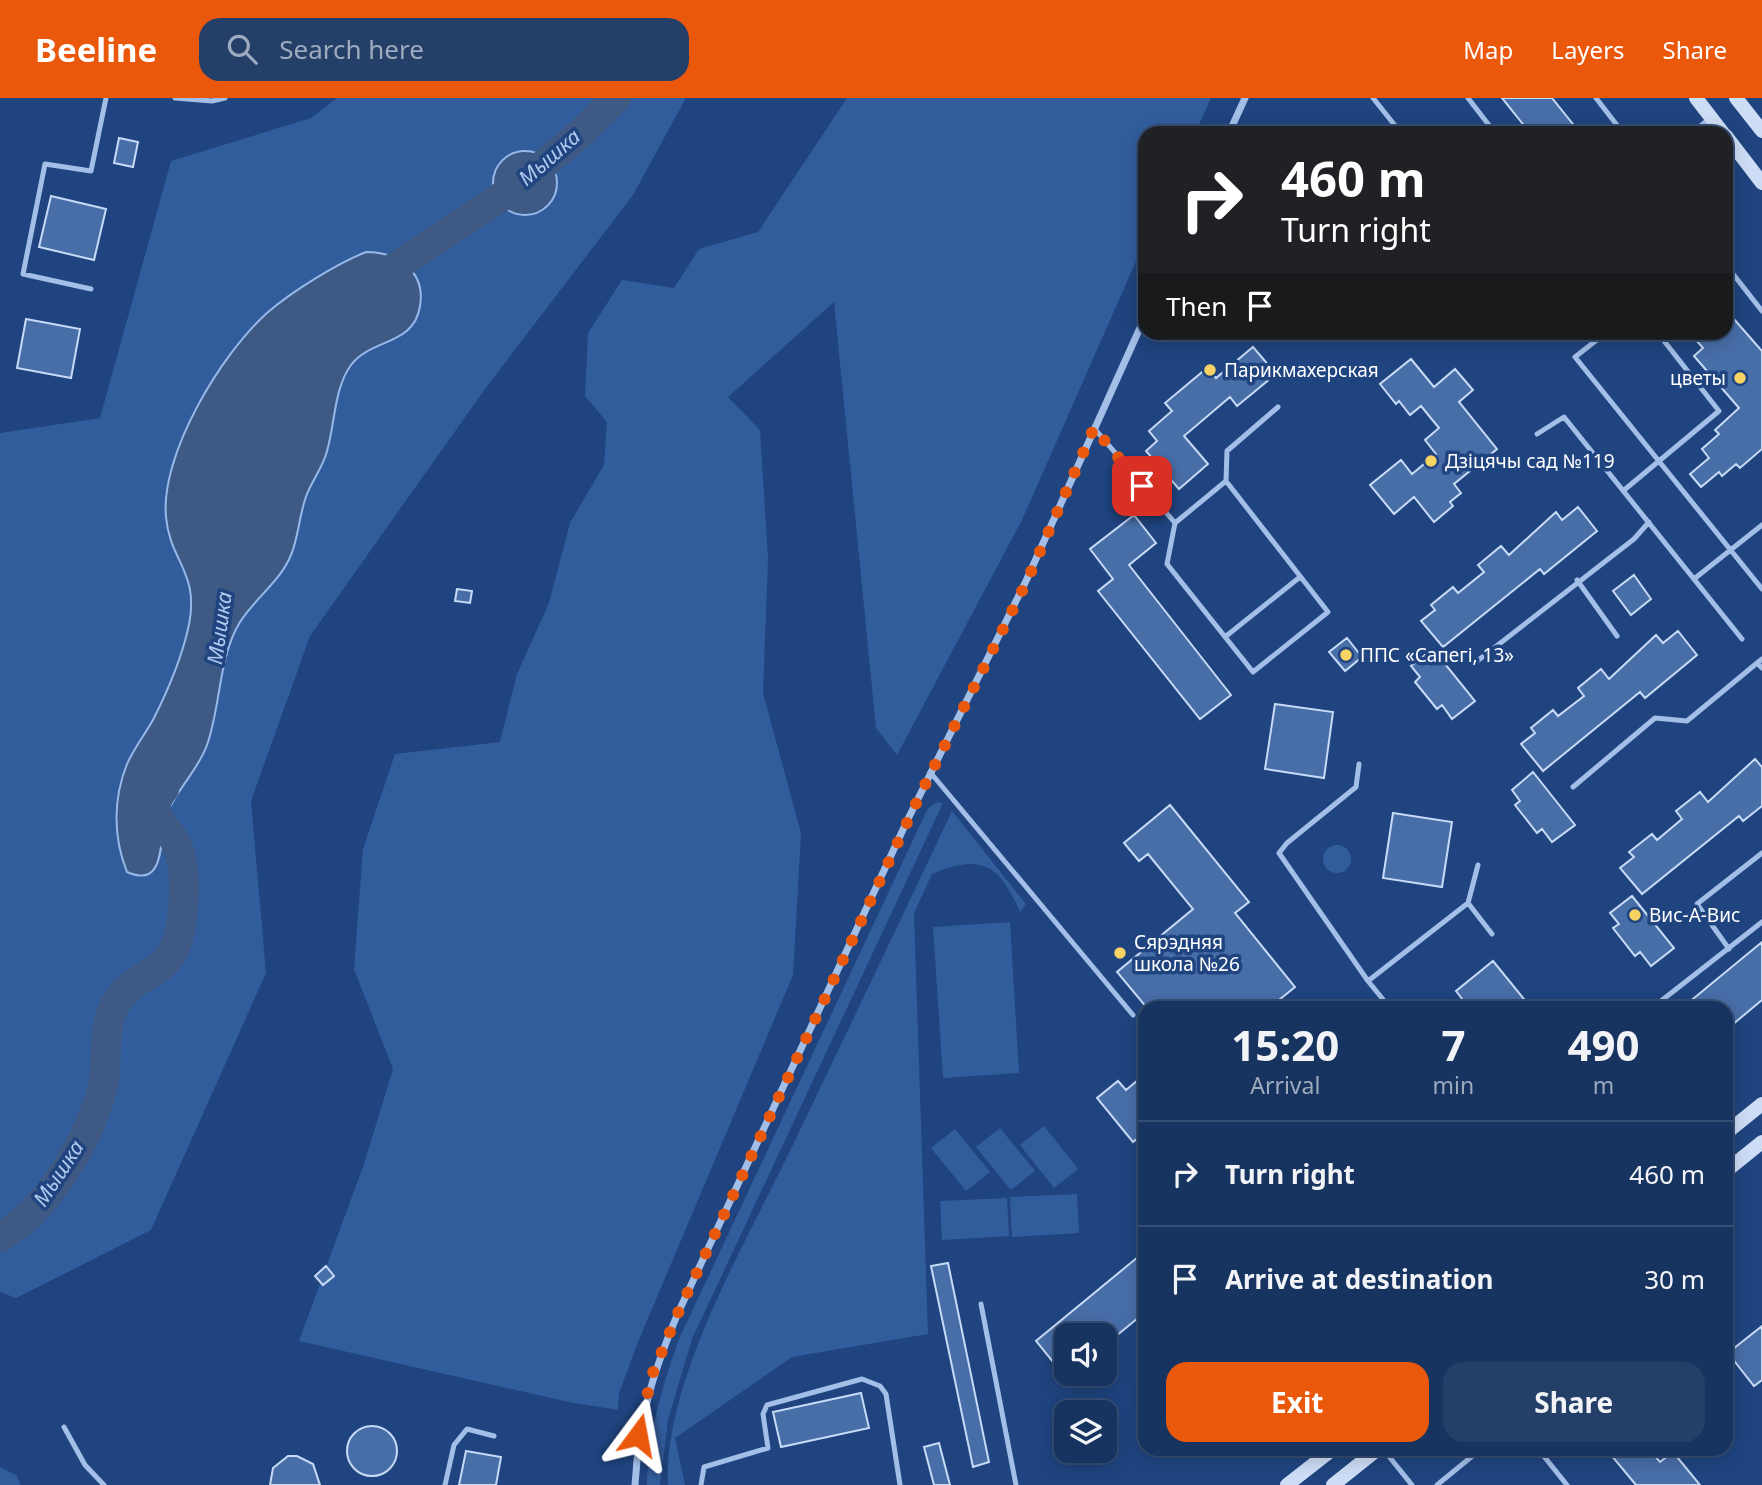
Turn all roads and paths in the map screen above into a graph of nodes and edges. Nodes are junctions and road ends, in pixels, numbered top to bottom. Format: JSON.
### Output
{"nodes":[{"id":1,"x":106,"y":98,"type":"edge"},
{"id":2,"x":175,"y":98,"type":"edge"},
{"id":3,"x":225,"y":98,"type":"edge"},
{"id":4,"x":1245,"y":98,"type":"edge"},
{"id":5,"x":1373,"y":98,"type":"edge"},
{"id":6,"x":1468,"y":98,"type":"edge"},
{"id":7,"x":1595,"y":98,"type":"edge"},
{"id":8,"x":1696,"y":98,"type":"edge"},
{"id":9,"x":1739,"y":99,"type":"edge"},
{"id":10,"x":1711,"y":117,"type":"junction"},
{"id":11,"x":1232,"y":126,"type":"edge"},
{"id":12,"x":1395,"y":126,"type":"edge"},
{"id":13,"x":1490,"y":126,"type":"edge"},
{"id":14,"x":1617,"y":126,"type":"edge"},
{"id":15,"x":1700,"y":126,"type":"edge"},
{"id":16,"x":1718,"y":126,"type":"edge"},
{"id":17,"x":1762,"y":131,"type":"edge"},
{"id":18,"x":1733,"y":146,"type":"edge"},
{"id":19,"x":1762,"y":183,"type":"edge"},
{"id":20,"x":1733,"y":274,"type":"edge"},
{"id":21,"x":91,"y":289,"type":"dead end"},
{"id":22,"x":1762,"y":311,"type":"edge"},
{"id":23,"x":1138,"y":332,"type":"edge"},
{"id":24,"x":1597,"y":340,"type":"edge"},
{"id":25,"x":1663,"y":340,"type":"edge"},
{"id":26,"x":1278,"y":407,"type":"dead end"},
{"id":27,"x":1094,"y":428,"type":"junction"},
{"id":28,"x":1538,"y":434,"type":"dead end"},
{"id":29,"x":1659,"y":462,"type":"junction"},
{"id":30,"x":1226,"y":481,"type":"junction"},
{"id":31,"x":1623,"y":491,"type":"junction"},
{"id":32,"x":1649,"y":522,"type":"junction"},
{"id":33,"x":1175,"y":523,"type":"junction"},
{"id":34,"x":1762,"y":525,"type":"edge"},
{"id":35,"x":1730,"y":551,"type":"junction"},
{"id":36,"x":1300,"y":577,"type":"junction"},
{"id":37,"x":1695,"y":579,"type":"junction"},
{"id":38,"x":1577,"y":580,"type":"junction"},
{"id":39,"x":1762,"y":589,"type":"edge"},
{"id":40,"x":1617,"y":636,"type":"dead end"},
{"id":41,"x":1225,"y":637,"type":"junction"},
{"id":42,"x":1742,"y":639,"type":"dead end"},
{"id":43,"x":1476,"y":662,"type":"dead end"},
{"id":44,"x":1760,"y":663,"type":"edge"},
{"id":45,"x":1359,"y":764,"type":"dead end"},
{"id":46,"x":930,"y":772,"type":"junction"},
{"id":47,"x":1573,"y":787,"type":"dead end"},
{"id":48,"x":1762,"y":853,"type":"edge"},
{"id":49,"x":1478,"y":865,"type":"dead end"},
{"id":50,"x":1468,"y":903,"type":"junction"},
{"id":51,"x":1762,"y":922,"type":"edge"},
{"id":52,"x":1492,"y":934,"type":"dead end"},
{"id":53,"x":1729,"y":949,"type":"junction"},
{"id":54,"x":1368,"y":981,"type":"junction"},
{"id":55,"x":1384,"y":1001,"type":"edge"},
{"id":56,"x":1661,"y":1001,"type":"edge"},
{"id":57,"x":1133,"y":1015,"type":"dead end"},
{"id":58,"x":1762,"y":1104,"type":"edge"},
{"id":59,"x":1733,"y":1127,"type":"edge"},
{"id":60,"x":1760,"y":1147,"type":"edge"},
{"id":61,"x":1733,"y":1166,"type":"edge"},
{"id":62,"x":981,"y":1304,"type":"dead end"},
{"id":63,"x":64,"y":1427,"type":"dead end"},
{"id":64,"x":494,"y":1436,"type":"dead end"},
{"id":65,"x":1324,"y":1456,"type":"edge"},
{"id":66,"x":1372,"y":1456,"type":"edge"},
{"id":67,"x":1387,"y":1456,"type":"edge"},
{"id":68,"x":1472,"y":1456,"type":"edge"},
{"id":69,"x":1544,"y":1456,"type":"edge"},
{"id":70,"x":104,"y":1485,"type":"edge"},
{"id":71,"x":445,"y":1485,"type":"edge"},
{"id":72,"x":635,"y":1485,"type":"edge"},
{"id":73,"x":701,"y":1485,"type":"edge"},
{"id":74,"x":901,"y":1485,"type":"edge"},
{"id":75,"x":1016,"y":1485,"type":"edge"},
{"id":76,"x":1287,"y":1485,"type":"edge"},
{"id":77,"x":1333,"y":1485,"type":"edge"},
{"id":78,"x":1412,"y":1485,"type":"edge"},
{"id":79,"x":1437,"y":1485,"type":"edge"},
{"id":80,"x":1567,"y":1485,"type":"edge"}],
"edges":[{"from":1,"to":21,"type":"lane"},
{"from":2,"to":3,"type":"lane"},
{"from":4,"to":11,"type":"street"},
{"from":5,"to":12,"type":"lane"},
{"from":6,"to":13,"type":"lane"},
{"from":7,"to":14,"type":"lane"},
{"from":8,"to":10,"type":"main road"},
{"from":9,"to":17,"type":"main road"},
{"from":10,"to":15,"type":"lane"},
{"from":10,"to":16,"type":"main road"},
{"from":18,"to":19,"type":"main road"},
{"from":20,"to":22,"type":"lane"},
{"from":23,"to":27,"type":"street"},
{"from":24,"to":29,"type":"lane"},
{"from":25,"to":29,"type":"lane"},
{"from":26,"to":30,"type":"lane"},
{"from":27,"to":33,"type":"lane"},
{"from":27,"to":46,"type":"street"},
{"from":28,"to":31,"type":"lane"},
{"from":29,"to":31,"type":"lane"},
{"from":29,"to":35,"type":"lane"},
{"from":30,"to":33,"type":"lane"},
{"from":30,"to":36,"type":"lane"},
{"from":31,"to":32,"type":"lane"},
{"from":32,"to":37,"type":"lane"},
{"from":32,"to":38,"type":"lane"},
{"from":33,"to":41,"type":"lane"},
{"from":34,"to":35,"type":"lane"},
{"from":35,"to":37,"type":"lane"},
{"from":35,"to":39,"type":"lane"},
{"from":36,"to":41,"type":"lane"},
{"from":36,"to":41,"type":"lane"},
{"from":37,"to":42,"type":"lane"},
{"from":38,"to":40,"type":"lane"},
{"from":38,"to":43,"type":"lane"},
{"from":44,"to":47,"type":"lane"},
{"from":45,"to":54,"type":"lane"},
{"from":46,"to":57,"type":"lane"},
{"from":46,"to":72,"type":"street"},
{"from":48,"to":53,"type":"lane"},
{"from":49,"to":50,"type":"lane"},
{"from":50,"to":52,"type":"lane"},
{"from":50,"to":54,"type":"lane"},
{"from":51,"to":53,"type":"lane"},
{"from":53,"to":56,"type":"lane"},
{"from":54,"to":55,"type":"lane"},
{"from":58,"to":59,"type":"main road"},
{"from":60,"to":61,"type":"main road"},
{"from":62,"to":75,"type":"lane"},
{"from":63,"to":70,"type":"lane"},
{"from":64,"to":71,"type":"lane"},
{"from":65,"to":76,"type":"main road"},
{"from":66,"to":77,"type":"main road"},
{"from":67,"to":78,"type":"lane"},
{"from":68,"to":79,"type":"lane"},
{"from":69,"to":80,"type":"lane"},
{"from":73,"to":74,"type":"lane"}]}
